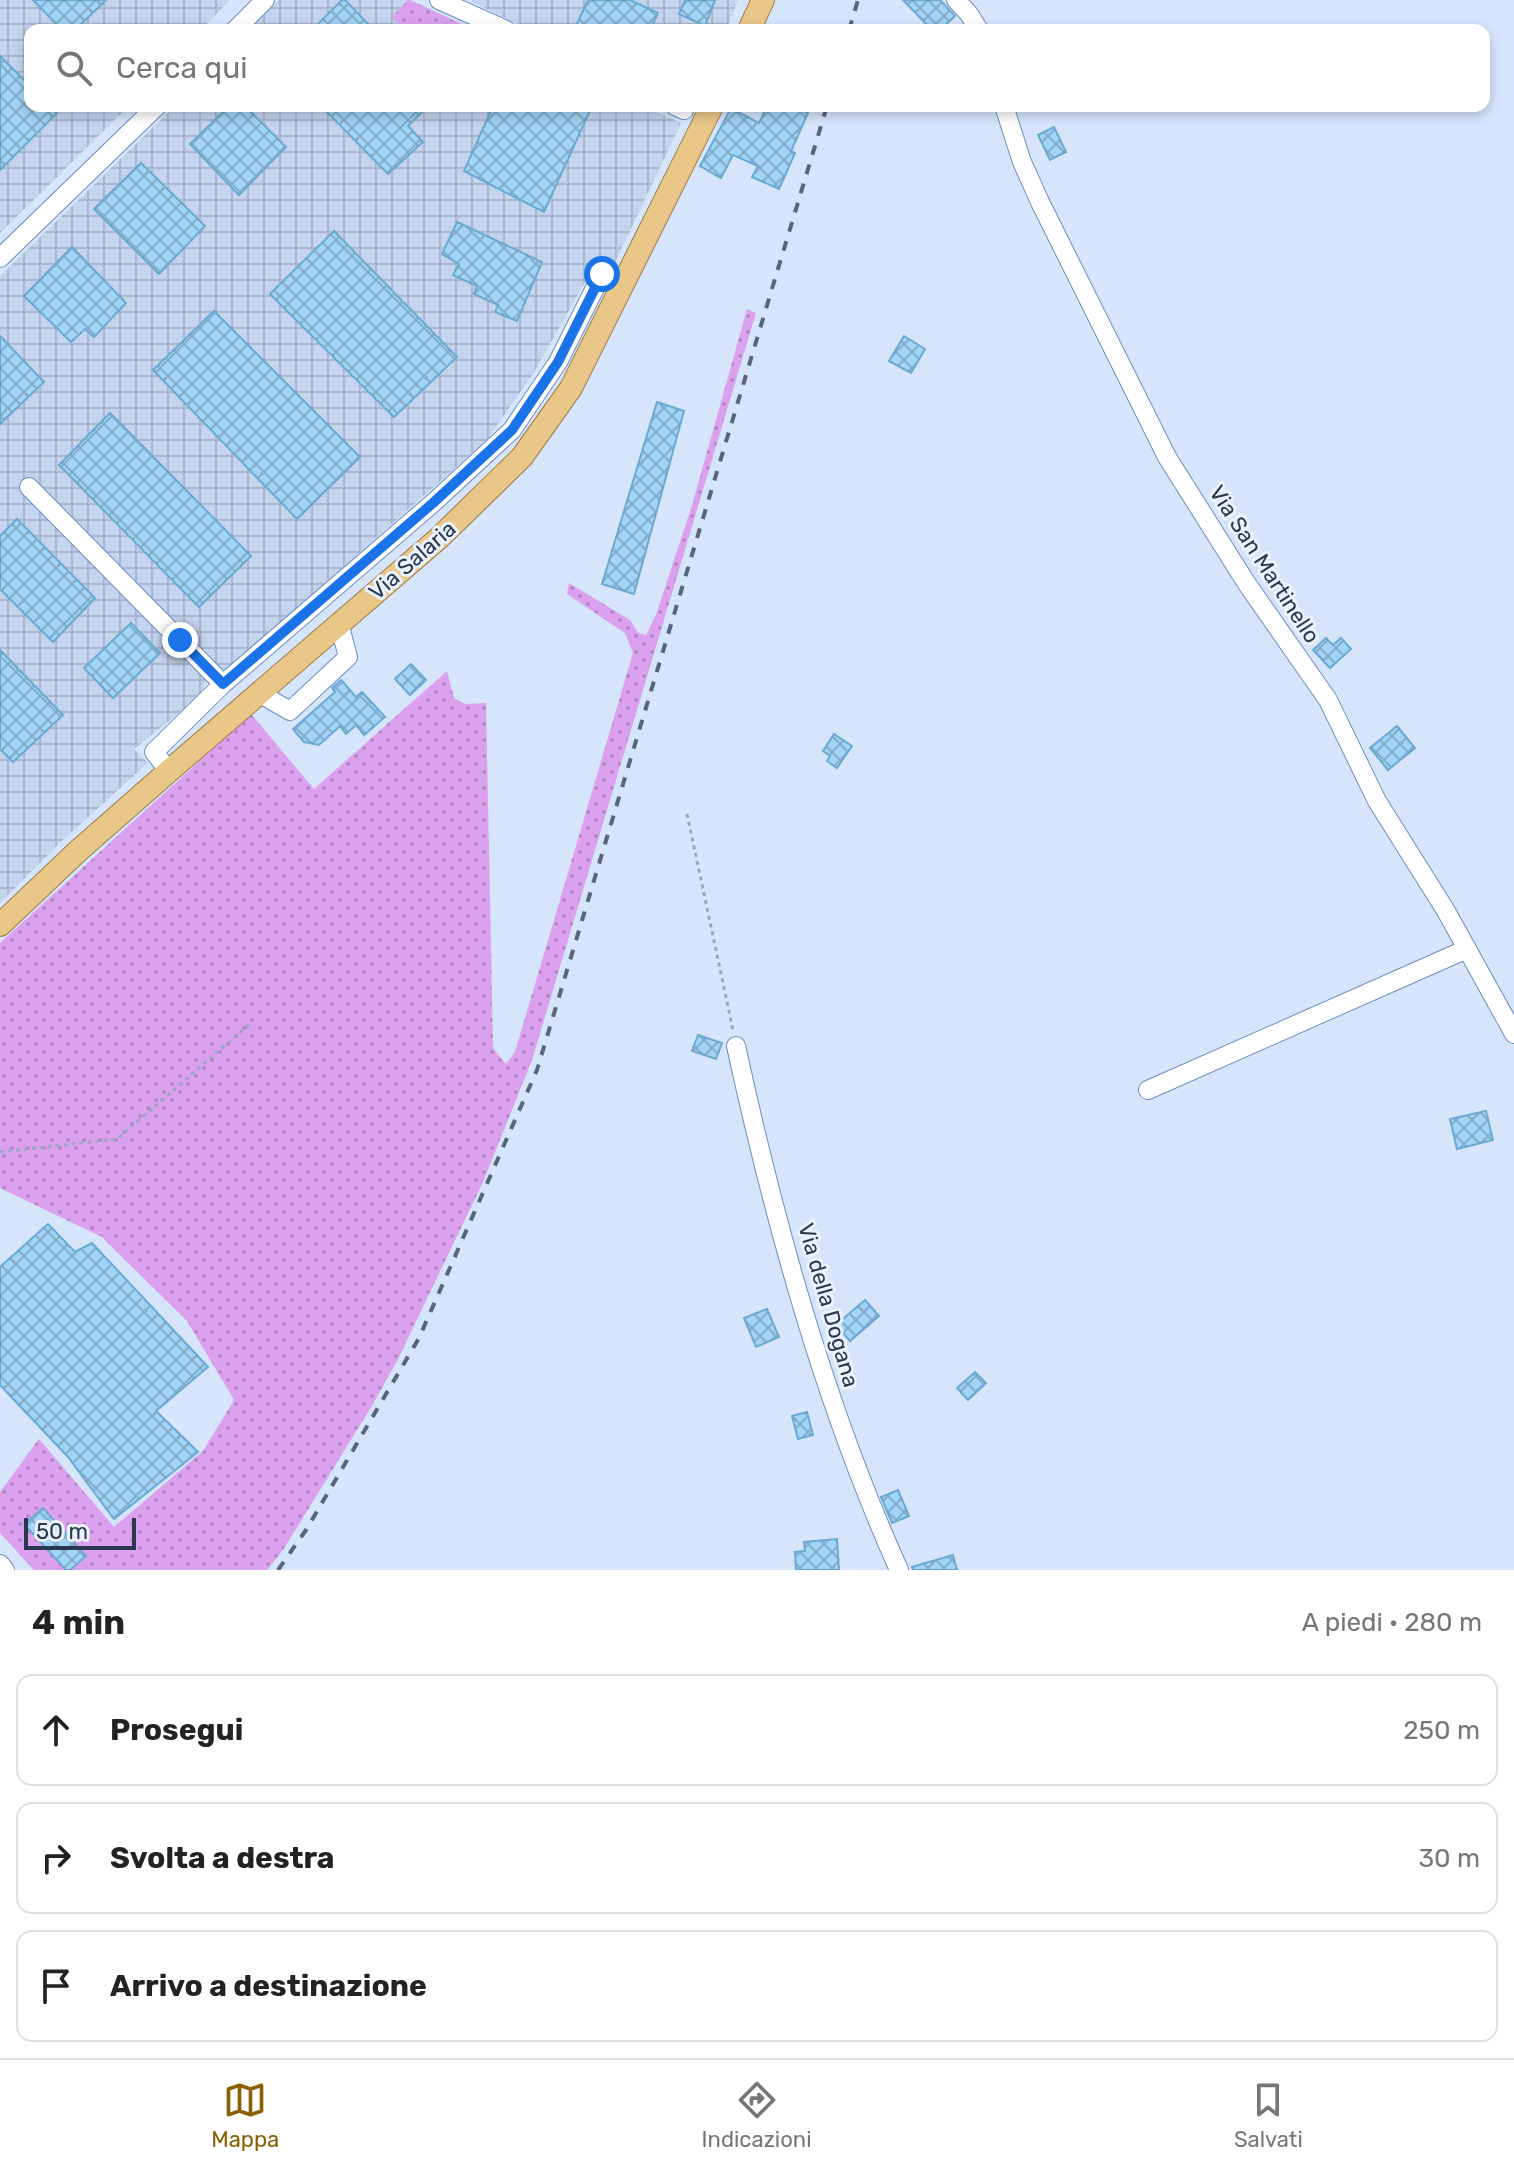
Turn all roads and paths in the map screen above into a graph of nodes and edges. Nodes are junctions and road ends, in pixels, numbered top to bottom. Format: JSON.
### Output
{"nodes":[{"id":1,"x":265,"y":0,"type":"edge"},
{"id":2,"x":439,"y":0,"type":"edge"},
{"id":3,"x":763,"y":0,"type":"edge"},
{"id":4,"x":956,"y":0,"type":"edge"},
{"id":5,"x":241,"y":24,"type":"edge"},
{"id":6,"x":493,"y":24,"type":"edge"},
{"id":7,"x":752,"y":24,"type":"edge"},
{"id":8,"x":975,"y":24,"type":"edge"},
{"id":9,"x":151,"y":112,"type":"edge"},
{"id":10,"x":709,"y":112,"type":"edge"},
{"id":11,"x":1006,"y":112,"type":"edge"},
{"id":12,"x":0,"y":258,"type":"edge"},
{"id":13,"x":624,"y":285,"type":"junction"},
{"id":14,"x":29,"y":487,"type":"dead end"},
{"id":15,"x":339,"y":623,"type":"junction"},
{"id":16,"x":223,"y":684,"type":"junction"},
{"id":17,"x":259,"y":693,"type":"junction"},
{"id":18,"x":169,"y":771,"type":"junction"},
{"id":19,"x":687,"y":814,"type":"dead end"},
{"id":20,"x":0,"y":925,"type":"edge"},
{"id":21,"x":1467,"y":949,"type":"junction"},
{"id":22,"x":251,"y":1023,"type":"dead end"},
{"id":23,"x":1514,"y":1034,"type":"edge"},
{"id":24,"x":736,"y":1046,"type":"joint"},
{"id":25,"x":1148,"y":1090,"type":"dead end"},
{"id":26,"x":0,"y":1152,"type":"edge"},
{"id":27,"x":0,"y":1564,"type":"edge"},
{"id":28,"x":5,"y":1570,"type":"edge"},
{"id":29,"x":899,"y":1570,"type":"edge"}],
"edges":[{"from":1,"to":5,"type":"street"},
{"from":2,"to":6,"type":"street"},
{"from":3,"to":7,"type":"main road"},
{"from":4,"to":8,"type":"street"},
{"from":9,"to":12,"type":"street"},
{"from":10,"to":13,"type":"main road","name":"Via Salaria"},
{"from":11,"to":21,"type":"street","name":"Via San Martinello"},
{"from":13,"to":15,"type":"main road","name":"Via Salaria"},
{"from":13,"to":16,"type":"street"},
{"from":14,"to":16,"type":"street"},
{"from":15,"to":17,"type":"main road","name":"Via Salaria"},
{"from":15,"to":17,"type":"street"},
{"from":16,"to":18,"type":"street"},
{"from":17,"to":18,"type":"main road","name":"Via Salaria"},
{"from":18,"to":20,"type":"main road","name":"Via Salaria"},
{"from":19,"to":24,"type":"path"},
{"from":21,"to":23,"type":"street","name":"Via San Martinello"},
{"from":21,"to":25,"type":"street"},
{"from":22,"to":26,"type":"path"},
{"from":24,"to":29,"type":"street","name":"Via della Dogana"},
{"from":27,"to":28,"type":"street"}]}
